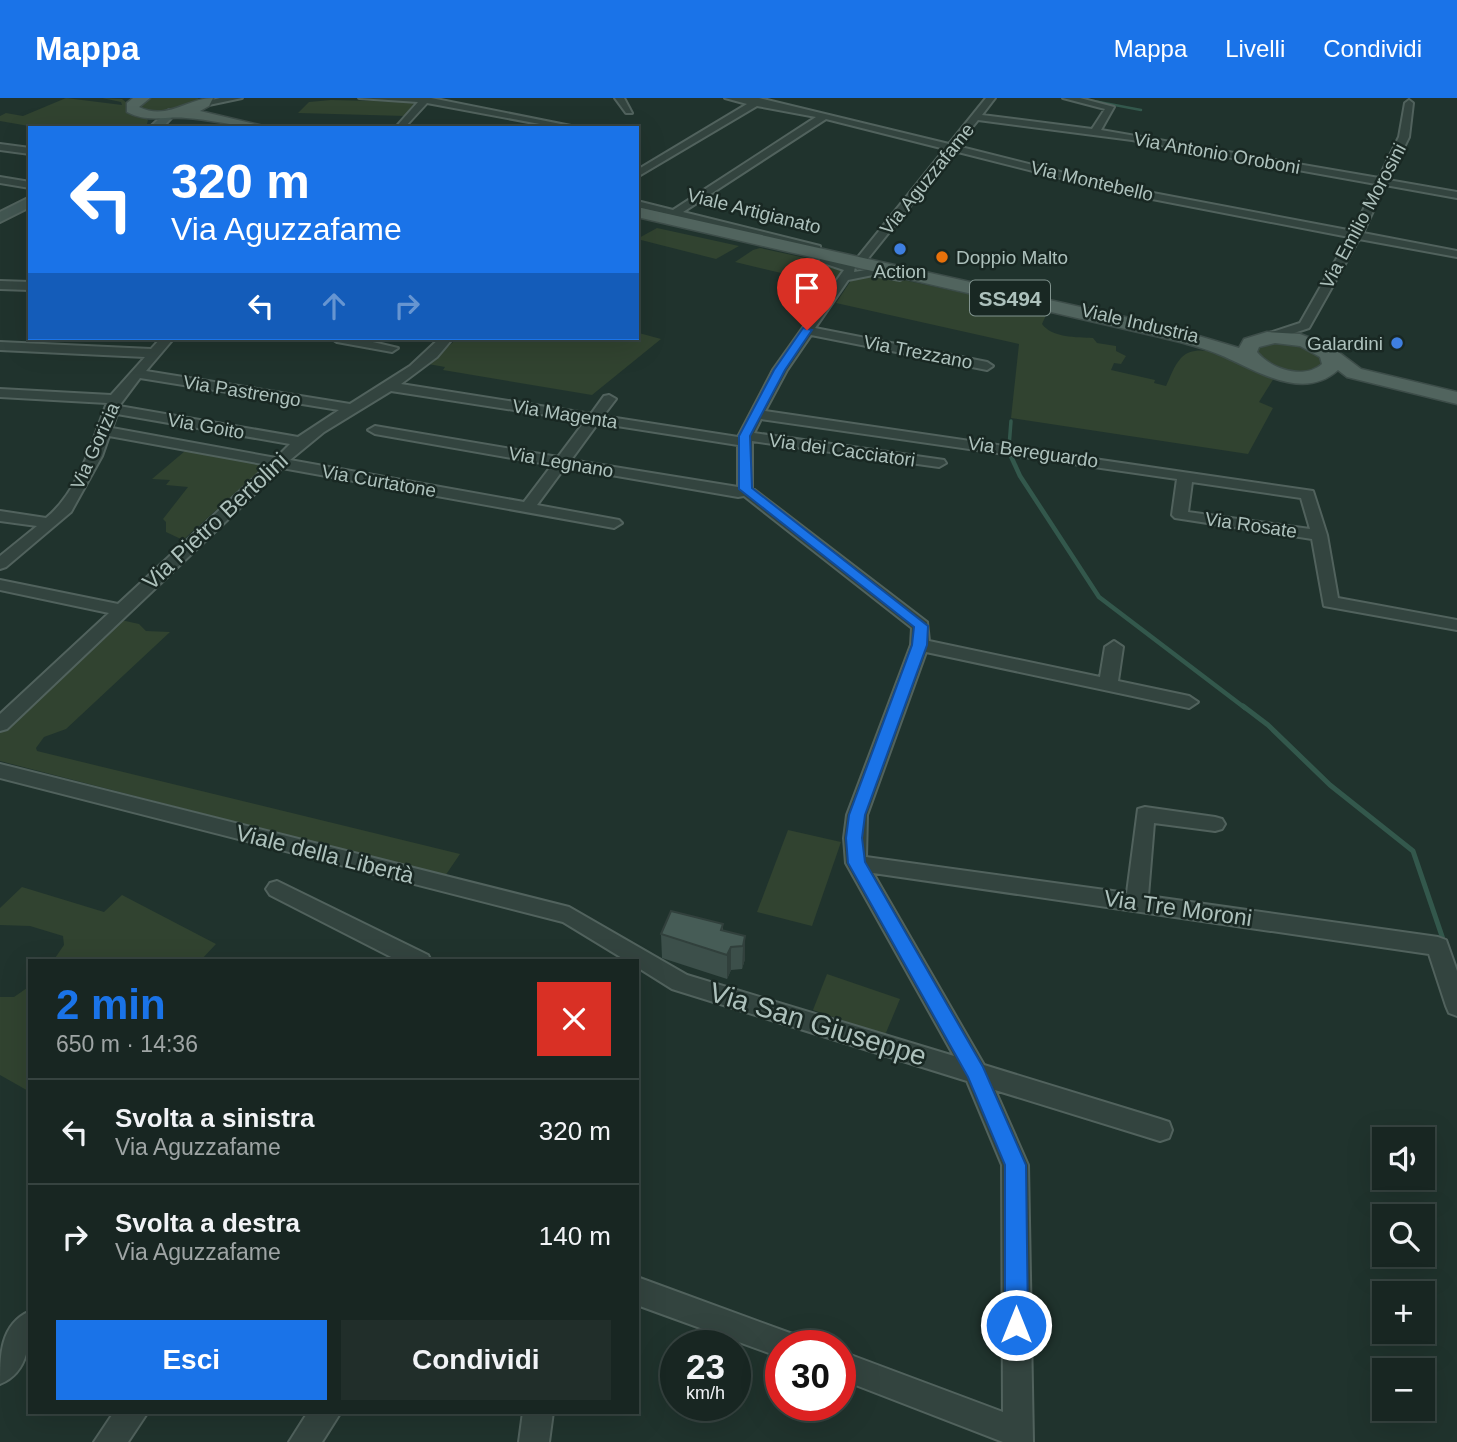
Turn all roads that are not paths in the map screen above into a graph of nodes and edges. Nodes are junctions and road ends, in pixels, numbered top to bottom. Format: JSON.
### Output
{"nodes":[{"id":1,"x":226,"y":98,"type":"edge"},
{"id":2,"x":238,"y":98,"type":"edge"},
{"id":3,"x":363,"y":98,"type":"edge"},
{"id":4,"x":619,"y":98,"type":"edge"},
{"id":5,"x":729,"y":98,"type":"edge"},
{"id":6,"x":991,"y":98,"type":"edge"},
{"id":7,"x":1066,"y":98,"type":"edge"},
{"id":8,"x":233,"y":99,"type":"edge"},
{"id":9,"x":426,"y":99,"type":"edge"},
{"id":10,"x":135,"y":100,"type":"edge"},
{"id":11,"x":760,"y":101,"type":"edge"},
{"id":12,"x":1409,"y":103,"type":"dead end"},
{"id":13,"x":206,"y":104,"type":"edge"},
{"id":14,"x":629,"y":111,"type":"dead end"},
{"id":15,"x":824,"y":116,"type":"junction"},
{"id":16,"x":977,"y":117,"type":"junction"},
{"id":17,"x":151,"y":123,"type":"edge"},
{"id":18,"x":260,"y":126,"type":"edge"},
{"id":19,"x":401,"y":126,"type":"edge"},
{"id":20,"x":567,"y":126,"type":"edge"},
{"id":21,"x":1095,"y":132,"type":"junction"},
{"id":22,"x":0,"y":147,"type":"edge"},
{"id":23,"x":954,"y":147,"type":"junction"},
{"id":24,"x":28,"y":151,"type":"edge"},
{"id":25,"x":639,"y":173,"type":"edge"},
{"id":26,"x":0,"y":180,"type":"edge"},
{"id":27,"x":1382,"y":182,"type":"junction"},
{"id":28,"x":28,"y":185,"type":"edge"},
{"id":29,"x":1457,"y":195,"type":"edge"},
{"id":30,"x":28,"y":202,"type":"edge"},
{"id":31,"x":639,"y":205,"type":"edge"},
{"id":32,"x":4,"y":213,"type":"edge"},
{"id":33,"x":639,"y":214,"type":"edge"},
{"id":34,"x":672,"y":216,"type":"junction"},
{"id":35,"x":1356,"y":235,"type":"junction"},
{"id":36,"x":1457,"y":254,"type":"edge"},
{"id":37,"x":855,"y":267,"type":"junction"},
{"id":38,"x":0,"y":285,"type":"edge"},
{"id":39,"x":28,"y":286,"type":"edge"},
{"id":40,"x":1305,"y":325,"type":"junction"},
{"id":41,"x":807,"y":330,"type":"junction"},
{"id":42,"x":1165,"y":332,"type":"junction"},
{"id":43,"x":166,"y":340,"type":"edge"},
{"id":44,"x":348,"y":340,"type":"edge"},
{"id":45,"x":445,"y":340,"type":"edge"},
{"id":46,"x":1213,"y":340,"type":"junction"},
{"id":47,"x":0,"y":346,"type":"edge"},
{"id":48,"x":1259,"y":346,"type":"junction"},
{"id":49,"x":392,"y":348,"type":"dead end"},
{"id":50,"x":1325,"y":352,"type":"junction"},
{"id":51,"x":152,"y":353,"type":"junction"},
{"id":52,"x":987,"y":366,"type":"dead end"},
{"id":53,"x":135,"y":373,"type":"junction"},
{"id":54,"x":1317,"y":375,"type":"junction"},
{"id":55,"x":1383,"y":381,"type":"junction"},
{"id":56,"x":387,"y":386,"type":"junction"},
{"id":57,"x":0,"y":393,"type":"edge"},
{"id":58,"x":1457,"y":396,"type":"edge"},
{"id":59,"x":609,"y":399,"type":"dead end"},
{"id":60,"x":113,"y":404,"type":"junction"},
{"id":61,"x":349,"y":408,"type":"junction"},
{"id":62,"x":757,"y":414,"type":"junction"},
{"id":63,"x":594,"y":418,"type":"junction"},
{"id":64,"x":375,"y":430,"type":"dead end"},
{"id":65,"x":103,"y":431,"type":"junction"},
{"id":66,"x":744,"y":439,"type":"junction"},
{"id":67,"x":301,"y":442,"type":"junction"},
{"id":68,"x":278,"y":462,"type":"junction"},
{"id":69,"x":562,"y":462,"type":"junction"},
{"id":70,"x":939,"y":463,"type":"dead end"},
{"id":71,"x":1185,"y":475,"type":"junction"},
{"id":72,"x":746,"y":489,"type":"junction"},
{"id":73,"x":528,"y":507,"type":"junction"},
{"id":74,"x":0,"y":516,"type":"edge"},
{"id":75,"x":51,"y":523,"type":"junction"},
{"id":76,"x":614,"y":523,"type":"dead end"},
{"id":77,"x":1319,"y":535,"type":"junction"},
{"id":78,"x":0,"y":564,"type":"edge"},
{"id":79,"x":0,"y":585,"type":"edge"},
{"id":80,"x":120,"y":610,"type":"junction"},
{"id":81,"x":1457,"y":625,"type":"edge"},
{"id":82,"x":920,"y":645,"type":"junction"},
{"id":83,"x":1114,"y":647,"type":"dead end"},
{"id":84,"x":1108,"y":685,"type":"junction"},
{"id":85,"x":1189,"y":702,"type":"dead end"},
{"id":86,"x":0,"y":725,"type":"edge"},
{"id":87,"x":0,"y":771,"type":"edge"},
{"id":88,"x":1215,"y":824,"type":"dead end"},
{"id":89,"x":856,"y":863,"type":"junction"},
{"id":90,"x":277,"y":889,"type":"dead end"},
{"id":91,"x":1137,"y":901,"type":"junction"},
{"id":92,"x":416,"y":959,"type":"edge"},
{"id":93,"x":633,"y":959,"type":"edge"},
{"id":94,"x":639,"y":964,"type":"edge"},
{"id":95,"x":1457,"y":1006,"type":"edge"},
{"id":96,"x":976,"y":1073,"type":"junction"},
{"id":97,"x":1160,"y":1129,"type":"dead end"},
{"id":98,"x":639,"y":1292,"type":"edge"},
{"id":99,"x":28,"y":1328,"type":"edge"},
{"id":100,"x":765,"y":1338,"type":"edge"},
{"id":101,"x":0,"y":1370,"type":"edge"},
{"id":102,"x":856,"y":1371,"type":"edge"},
{"id":103,"x":131,"y":1414,"type":"edge"},
{"id":104,"x":325,"y":1414,"type":"edge"},
{"id":105,"x":538,"y":1414,"type":"edge"},
{"id":106,"x":1018,"y":1437,"type":"edge"},
{"id":107,"x":109,"y":1442,"type":"edge"},
{"id":108,"x":304,"y":1442,"type":"edge"},
{"id":109,"x":534,"y":1442,"type":"edge"}],
"edges":[{"from":1,"to":8,"type":"street"},
{"from":1,"to":13,"type":"street"},
{"from":2,"to":8,"type":"street"},
{"from":3,"to":9,"type":"street"},
{"from":4,"to":14,"type":"street"},
{"from":5,"to":11,"type":"street","name":"Via Montebello"},
{"from":6,"to":16,"type":"street","name":"Via Aguzzafame"},
{"from":7,"to":21,"type":"street"},
{"from":8,"to":13,"type":"street"},
{"from":9,"to":19,"type":"street"},
{"from":9,"to":20,"type":"street"},
{"from":10,"to":17,"type":"main road"},
{"from":11,"to":15,"type":"street","name":"Via Montebello"},
{"from":11,"to":25,"type":"street"},
{"from":12,"to":27,"type":"street","name":"Via Emilio Morosini"},
{"from":13,"to":17,"type":"main road"},
{"from":13,"to":18,"type":"main road"},
{"from":15,"to":23,"type":"street","name":"Via Montebello"},
{"from":15,"to":34,"type":"street"},
{"from":16,"to":21,"type":"street","name":"Via Antonio Oroboni"},
{"from":16,"to":23,"type":"street","name":"Via Aguzzafame"},
{"from":21,"to":27,"type":"street","name":"Via Antonio Oroboni"},
{"from":22,"to":24,"type":"street"},
{"from":23,"to":35,"type":"street","name":"Via Montebello"},
{"from":23,"to":37,"type":"street","name":"Via Aguzzafame"},
{"from":26,"to":28,"type":"street"},
{"from":27,"to":29,"type":"street","name":"Via Antonio Oroboni"},
{"from":27,"to":35,"type":"street","name":"Via Emilio Morosini"},
{"from":30,"to":32,"type":"street"},
{"from":31,"to":34,"type":"street","name":"Viale Artigianato"},
{"from":33,"to":34,"type":"main road","name":"Viale Artigianato","number":"SS494"},
{"from":34,"to":37,"type":"street","name":"Viale Artigianato"},
{"from":34,"to":37,"type":"main road","name":"Viale Artigianato","number":"SS494"},
{"from":35,"to":36,"type":"street","name":"Via Montebello"},
{"from":35,"to":40,"type":"street","name":"Via Emilio Morosini"},
{"from":37,"to":41,"type":"street","name":"Via Aguzzafame"},
{"from":37,"to":42,"type":"main road","name":"Viale Industria","number":"SS494"},
{"from":37,"to":46,"type":"street","name":"Viale Industria"},
{"from":38,"to":39,"type":"street"},
{"from":40,"to":48,"type":"street"},
{"from":40,"to":50,"type":"street"},
{"from":41,"to":52,"type":"street","name":"Via Trezzano"},
{"from":41,"to":62,"type":"street","name":"Via Aguzzafame"},
{"from":42,"to":46,"type":"main road","name":"Viale Industria","number":"SS494"},
{"from":42,"to":48,"type":"main road","name":"Viale Industria","number":"SS494"},
{"from":43,"to":51,"type":"street","name":"Via Gorizia"},
{"from":44,"to":49,"type":"street"},
{"from":45,"to":56,"type":"street","name":"Via Pietro Bertolini"},
{"from":46,"to":48,"type":"main road","name":"Viale Industria","number":"SS494"},
{"from":47,"to":51,"type":"street"},
{"from":48,"to":50,"type":"main road","name":"Viale Industria","number":"SS494"},
{"from":48,"to":54,"type":"main road","name":"Viale Industria","number":"SS494"},
{"from":50,"to":54,"type":"main road"},
{"from":50,"to":55,"type":"main road","name":"Viale Industria","number":"SS494"},
{"from":51,"to":53,"type":"street","name":"Via Gorizia"},
{"from":53,"to":60,"type":"street","name":"Via Gorizia"},
{"from":53,"to":61,"type":"street","name":"Via Pastrengo"},
{"from":54,"to":55,"type":"main road","name":"Viale Industria","number":"SS494"},
{"from":55,"to":58,"type":"main road","name":"Viale Industria","number":"SS494"},
{"from":56,"to":61,"type":"street","name":"Via Pietro Bertolini"},
{"from":56,"to":63,"type":"street","name":"Via Magenta"},
{"from":57,"to":60,"type":"street","name":"Via Goito"},
{"from":59,"to":63,"type":"street"},
{"from":60,"to":65,"type":"street","name":"Via Gorizia"},
{"from":60,"to":67,"type":"street","name":"Via Goito"},
{"from":61,"to":67,"type":"street","name":"Via Pietro Bertolini"},
{"from":62,"to":66,"type":"street","name":"Via Aguzzafame"},
{"from":62,"to":71,"type":"street","name":"Via Bereguardo"},
{"from":63,"to":66,"type":"street","name":"Via Magenta"},
{"from":63,"to":69,"type":"street"},
{"from":64,"to":69,"type":"street","name":"Via Legnano"},
{"from":65,"to":68,"type":"street","name":"Via Curtatone"},
{"from":65,"to":75,"type":"street","name":"Via Gorizia"},
{"from":66,"to":70,"type":"street","name":"Via dei Cacciatori"},
{"from":66,"to":72,"type":"street"},
{"from":67,"to":68,"type":"street","name":"Via Pietro Bertolini"},
{"from":68,"to":73,"type":"street","name":"Via Curtatone"},
{"from":68,"to":80,"type":"street","name":"Via Pietro Bertolini"},
{"from":69,"to":72,"type":"street","name":"Via Legnano"},
{"from":69,"to":73,"type":"street"},
{"from":71,"to":77,"type":"street","name":"Via Bereguardo"},
{"from":71,"to":77,"type":"street","name":"Via Rosate"},
{"from":72,"to":82,"type":"street"},
{"from":73,"to":76,"type":"street","name":"Via Curtatone"},
{"from":74,"to":75,"type":"street"},
{"from":75,"to":78,"type":"street","name":"Via Gorizia"},
{"from":77,"to":81,"type":"street"},
{"from":79,"to":80,"type":"street"},
{"from":80,"to":86,"type":"street","name":"Via Pietro Bertolini"},
{"from":82,"to":84,"type":"street"},
{"from":82,"to":89,"type":"street"},
{"from":83,"to":84,"type":"street"},
{"from":84,"to":85,"type":"street"},
{"from":87,"to":93,"type":"street","name":"Viale della Libertà"},
{"from":88,"to":91,"type":"street"},
{"from":89,"to":91,"type":"street","name":"Via Tre Moroni"},
{"from":89,"to":96,"type":"street"},
{"from":90,"to":92,"type":"street"},
{"from":91,"to":95,"type":"street","name":"Via Tre Moroni"},
{"from":94,"to":96,"type":"street","name":"Via San Giuseppe"},
{"from":96,"to":97,"type":"street","name":"Via San Giuseppe"},
{"from":96,"to":106,"type":"street"},
{"from":98,"to":100,"type":"street"},
{"from":99,"to":101,"type":"street"},
{"from":102,"to":106,"type":"street"},
{"from":103,"to":107,"type":"street"},
{"from":104,"to":108,"type":"street"},
{"from":105,"to":109,"type":"street"}]}
